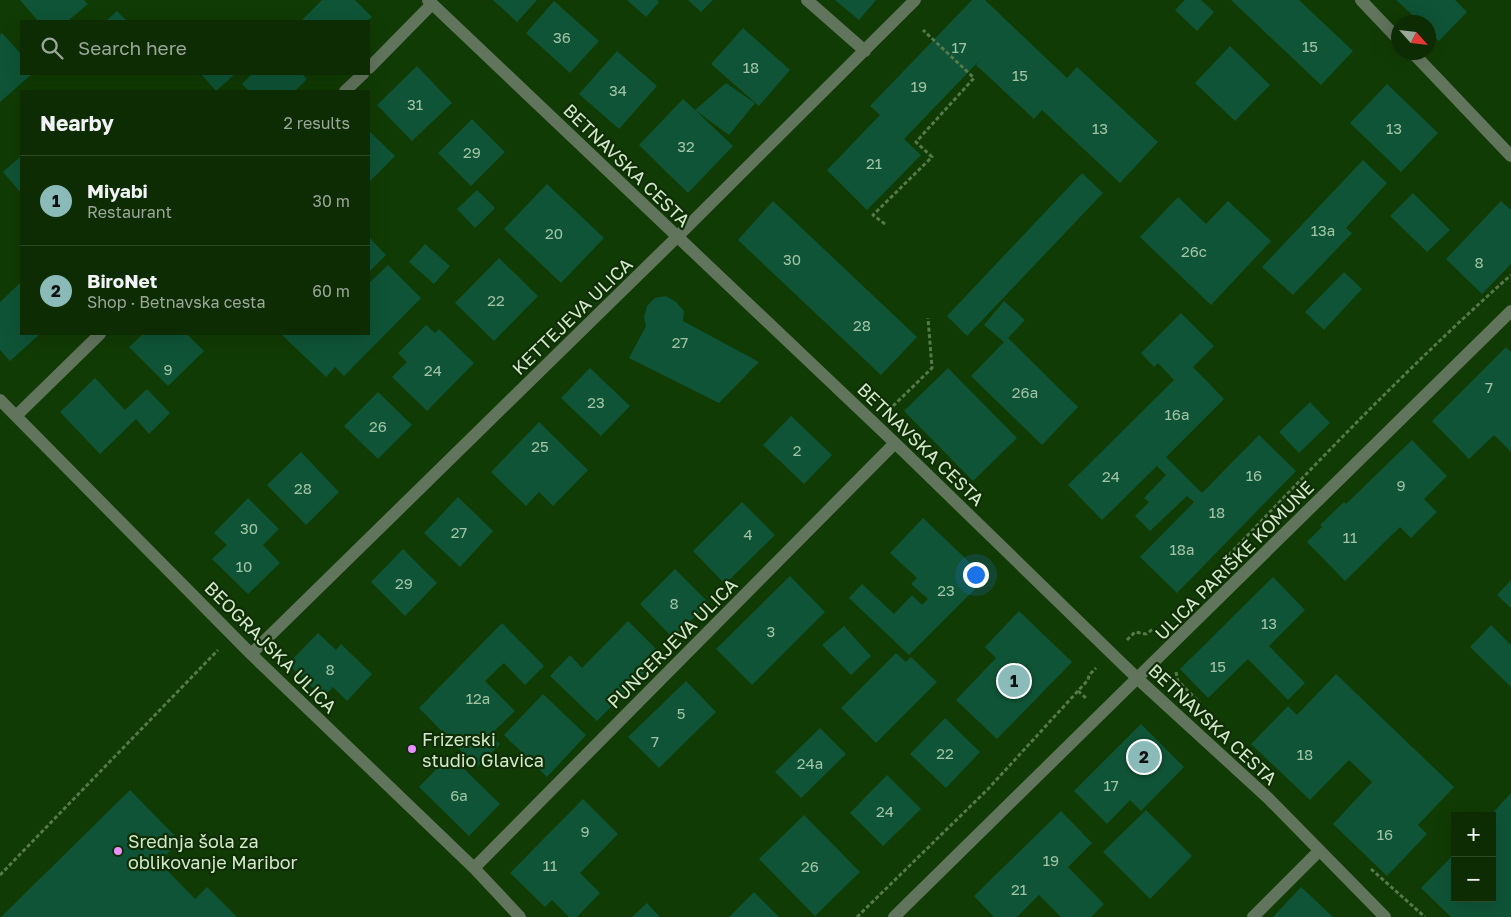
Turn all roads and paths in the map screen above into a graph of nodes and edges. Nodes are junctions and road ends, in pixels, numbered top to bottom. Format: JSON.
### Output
{"nodes":[{"id":1,"x":807,"y":0,"type":"edge"},
{"id":2,"x":915,"y":0,"type":"edge"},
{"id":3,"x":1361,"y":0,"type":"edge"},
{"id":4,"x":430,"y":2,"type":"edge"},
{"id":5,"x":923,"y":30,"type":"dead end"},
{"id":6,"x":1391,"y":32,"type":"edge"},
{"id":7,"x":864,"y":50,"type":"junction"},
{"id":8,"x":1420,"y":60,"type":"edge"},
{"id":9,"x":370,"y":67,"type":"edge"},
{"id":10,"x":362,"y":75,"type":"edge"},
{"id":11,"x":346,"y":90,"type":"edge"},
{"id":12,"x":1511,"y":156,"type":"edge"},
{"id":13,"x":885,"y":224,"type":"dead end"},
{"id":14,"x":677,"y":237,"type":"junction"},
{"id":15,"x":1511,"y":275,"type":"edge"},
{"id":16,"x":1511,"y":311,"type":"edge"},
{"id":17,"x":928,"y":318,"type":"dead end"},
{"id":18,"x":99,"y":335,"type":"edge"},
{"id":19,"x":0,"y":400,"type":"edge"},
{"id":20,"x":892,"y":406,"type":"dead end"},
{"id":21,"x":16,"y":416,"type":"junction"},
{"id":22,"x":895,"y":443,"type":"junction"},
{"id":23,"x":1222,"y":562,"type":"dead end"},
{"id":24,"x":1157,"y":625,"type":"dead end"},
{"id":25,"x":1135,"y":632,"type":"dead end"},
{"id":26,"x":233,"y":635,"type":"junction"},
{"id":27,"x":251,"y":654,"type":"junction"},
{"id":28,"x":1176,"y":669,"type":"dead end"},
{"id":29,"x":1089,"y":675,"type":"dead end"},
{"id":30,"x":1138,"y":679,"type":"junction"},
{"id":31,"x":1203,"y":706,"type":"dead end"},
{"id":32,"x":1319,"y":851,"type":"junction"},
{"id":33,"x":1365,"y":864,"type":"dead end"},
{"id":34,"x":474,"y":868,"type":"junction"},
{"id":35,"x":0,"y":875,"type":"edge"},
{"id":36,"x":520,"y":917,"type":"edge"},
{"id":37,"x":856,"y":917,"type":"edge"},
{"id":38,"x":894,"y":917,"type":"edge"},
{"id":39,"x":1253,"y":917,"type":"edge"},
{"id":40,"x":1385,"y":917,"type":"edge"},
{"id":41,"x":1425,"y":917,"type":"edge"}],
"edges":[{"from":1,"to":7,"type":"street"},
{"from":2,"to":7,"type":"street","name":"KETTEJEVA ULICA"},
{"from":3,"to":6,"type":"street"},
{"from":4,"to":9,"type":"street"},
{"from":4,"to":14,"type":"street","name":"BETNAVSKA CESTA"},
{"from":5,"to":13,"type":"path"},
{"from":7,"to":14,"type":"street","name":"KETTEJEVA ULICA"},
{"from":8,"to":12,"type":"street"},
{"from":10,"to":11,"type":"street"},
{"from":14,"to":22,"type":"street","name":"BETNAVSKA CESTA"},
{"from":14,"to":27,"type":"street","name":"KETTEJEVA ULICA"},
{"from":15,"to":23,"type":"path"},
{"from":16,"to":30,"type":"street","name":"ULICA PARIŠKE KOMUNE"},
{"from":17,"to":20,"type":"path"},
{"from":18,"to":21,"type":"street"},
{"from":19,"to":21,"type":"street","name":"BEOGRAJSKA ULICA"},
{"from":21,"to":26,"type":"street","name":"BEOGRAJSKA ULICA"},
{"from":22,"to":30,"type":"street","name":"BETNAVSKA CESTA"},
{"from":22,"to":34,"type":"street","name":"PUNCERJEVA ULICA"},
{"from":24,"to":25,"type":"path"},
{"from":26,"to":27,"type":"street","name":"BEOGRAJSKA ULICA"},
{"from":26,"to":35,"type":"path"},
{"from":27,"to":34,"type":"street","name":"BEOGRAJSKA ULICA"},
{"from":28,"to":31,"type":"path"},
{"from":29,"to":37,"type":"path"},
{"from":30,"to":32,"type":"street","name":"BETNAVSKA CESTA"},
{"from":30,"to":38,"type":"street","name":"ULICA PARIŠKE KOMUNE"},
{"from":32,"to":39,"type":"street"},
{"from":32,"to":40,"type":"street","name":"BETNAVSKA CESTA"},
{"from":33,"to":41,"type":"path"},
{"from":34,"to":36,"type":"street","name":"BEOGRAJSKA ULICA"}]}
